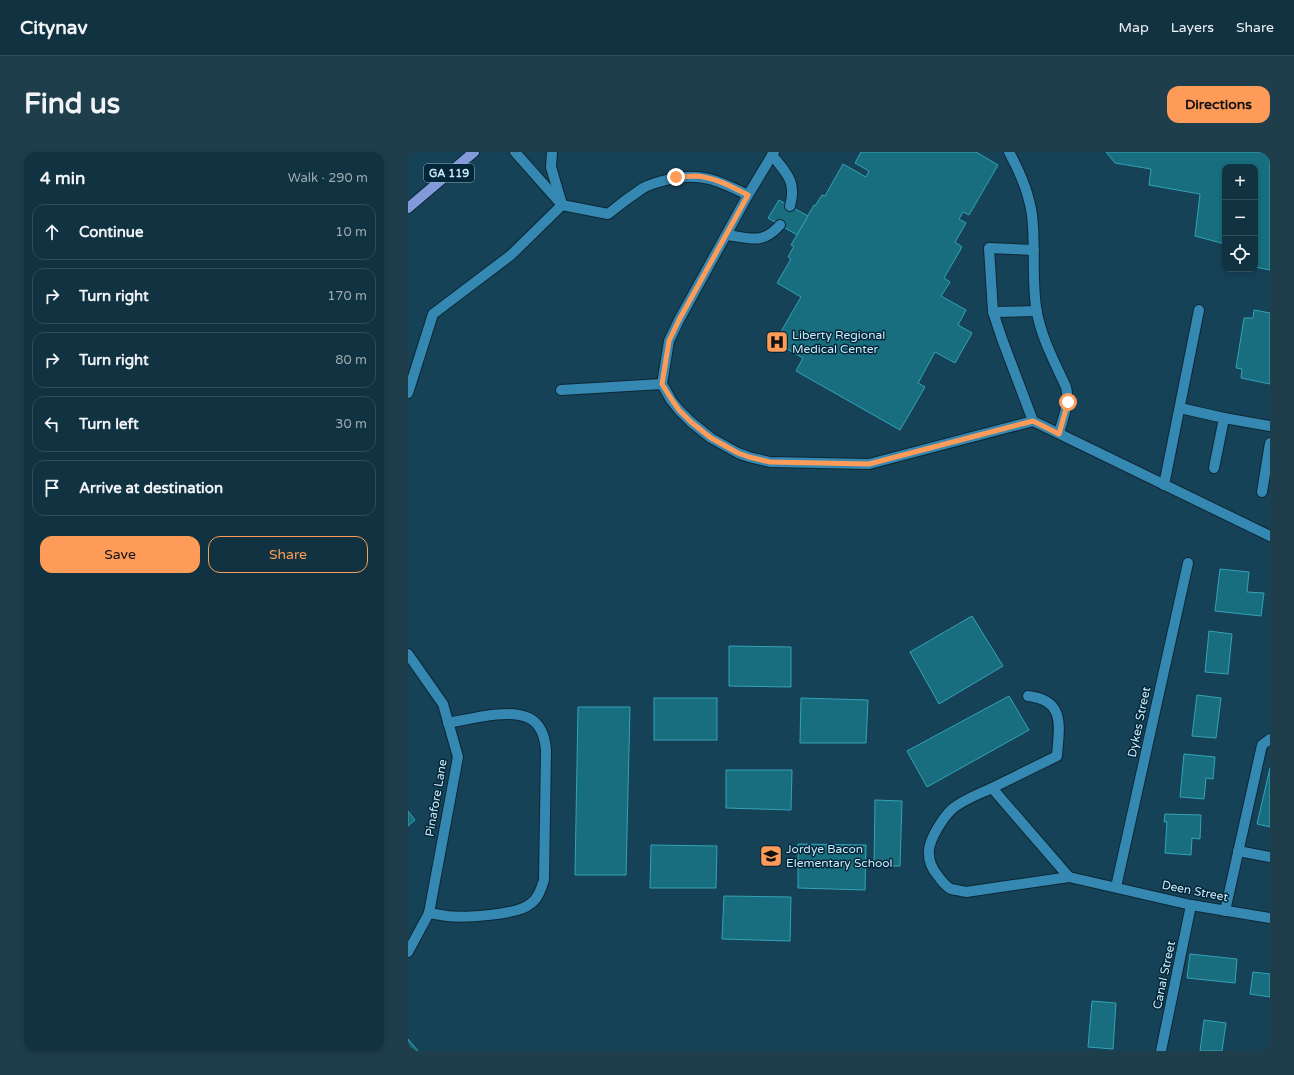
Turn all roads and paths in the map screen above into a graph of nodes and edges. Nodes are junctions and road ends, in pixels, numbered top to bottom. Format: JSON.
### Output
{"nodes":[{"id":1,"x":474,"y":152,"type":"edge"},
{"id":2,"x":515,"y":152,"type":"edge"},
{"id":3,"x":552,"y":152,"type":"edge"},
{"id":4,"x":1009,"y":152,"type":"edge"},
{"id":5,"x":773,"y":154,"type":"edge"},
{"id":6,"x":748,"y":195,"type":"junction"},
{"id":7,"x":562,"y":205,"type":"junction"},
{"id":8,"x":790,"y":206,"type":"dead end"},
{"id":9,"x":408,"y":208,"type":"edge"},
{"id":10,"x":780,"y":225,"type":"dead end"},
{"id":11,"x":727,"y":235,"type":"junction"},
{"id":12,"x":1034,"y":250,"type":"junction"},
{"id":13,"x":1199,"y":310,"type":"dead end"},
{"id":14,"x":1037,"y":311,"type":"junction"},
{"id":15,"x":993,"y":312,"type":"junction"},
{"id":16,"x":662,"y":384,"type":"junction"},
{"id":17,"x":561,"y":390,"type":"dead end"},
{"id":18,"x":408,"y":393,"type":"edge"},
{"id":19,"x":1180,"y":408,"type":"junction"},
{"id":20,"x":1224,"y":418,"type":"junction"},
{"id":21,"x":1033,"y":421,"type":"junction"},
{"id":22,"x":1270,"y":426,"type":"edge"},
{"id":23,"x":1059,"y":434,"type":"junction"},
{"id":24,"x":1270,"y":443,"type":"edge"},
{"id":25,"x":1214,"y":468,"type":"dead end"},
{"id":26,"x":1164,"y":485,"type":"junction"},
{"id":27,"x":1262,"y":492,"type":"dead end"},
{"id":28,"x":1270,"y":536,"type":"edge"},
{"id":29,"x":1188,"y":563,"type":"dead end"},
{"id":30,"x":408,"y":654,"type":"edge"},
{"id":31,"x":1028,"y":696,"type":"dead end"},
{"id":32,"x":448,"y":723,"type":"junction"},
{"id":33,"x":1270,"y":739,"type":"edge"},
{"id":34,"x":992,"y":788,"type":"junction"},
{"id":35,"x":1238,"y":851,"type":"junction"},
{"id":36,"x":1270,"y":857,"type":"edge"},
{"id":37,"x":1069,"y":876,"type":"junction"},
{"id":38,"x":1116,"y":887,"type":"junction"},
{"id":39,"x":1191,"y":905,"type":"junction"},
{"id":40,"x":1225,"y":911,"type":"junction"},
{"id":41,"x":429,"y":913,"type":"junction"},
{"id":42,"x":1270,"y":918,"type":"edge"},
{"id":43,"x":408,"y":952,"type":"edge"},
{"id":44,"x":1161,"y":1051,"type":"edge"}],
"edges":[{"from":1,"to":9,"type":"main road","number":"GA 119"},
{"from":2,"to":7,"type":"street"},
{"from":3,"to":7,"type":"street"},
{"from":4,"to":12,"type":"street"},
{"from":5,"to":6,"type":"street"},
{"from":5,"to":8,"type":"street"},
{"from":6,"to":7,"type":"street"},
{"from":6,"to":11,"type":"street"},
{"from":7,"to":18,"type":"street"},
{"from":10,"to":11,"type":"street"},
{"from":11,"to":16,"type":"street"},
{"from":12,"to":14,"type":"street"},
{"from":12,"to":15,"type":"street"},
{"from":13,"to":19,"type":"street"},
{"from":14,"to":15,"type":"street"},
{"from":14,"to":23,"type":"street"},
{"from":15,"to":21,"type":"street"},
{"from":16,"to":17,"type":"street"},
{"from":16,"to":21,"type":"street"},
{"from":19,"to":20,"type":"street"},
{"from":19,"to":26,"type":"street"},
{"from":20,"to":22,"type":"street"},
{"from":20,"to":25,"type":"street"},
{"from":21,"to":23,"type":"street"},
{"from":23,"to":26,"type":"street"},
{"from":24,"to":27,"type":"street"},
{"from":26,"to":28,"type":"street"},
{"from":29,"to":38,"type":"street","name":"Dykes Street"},
{"from":30,"to":32,"type":"street","name":"Pinafore Lane"},
{"from":31,"to":34,"type":"street"},
{"from":32,"to":41,"type":"street","name":"Pinafore Lane"},
{"from":32,"to":41,"type":"street"},
{"from":33,"to":35,"type":"street"},
{"from":34,"to":37,"type":"street"},
{"from":34,"to":37,"type":"street"},
{"from":35,"to":36,"type":"street"},
{"from":35,"to":40,"type":"street"},
{"from":37,"to":38,"type":"street","name":"Deen Street"},
{"from":38,"to":39,"type":"street","name":"Deen Street"},
{"from":39,"to":40,"type":"street","name":"Deen Street"},
{"from":39,"to":44,"type":"street","name":"Canal Street"},
{"from":40,"to":42,"type":"street","name":"Deen Street"},
{"from":41,"to":43,"type":"street","name":"Pinafore Lane"}]}
